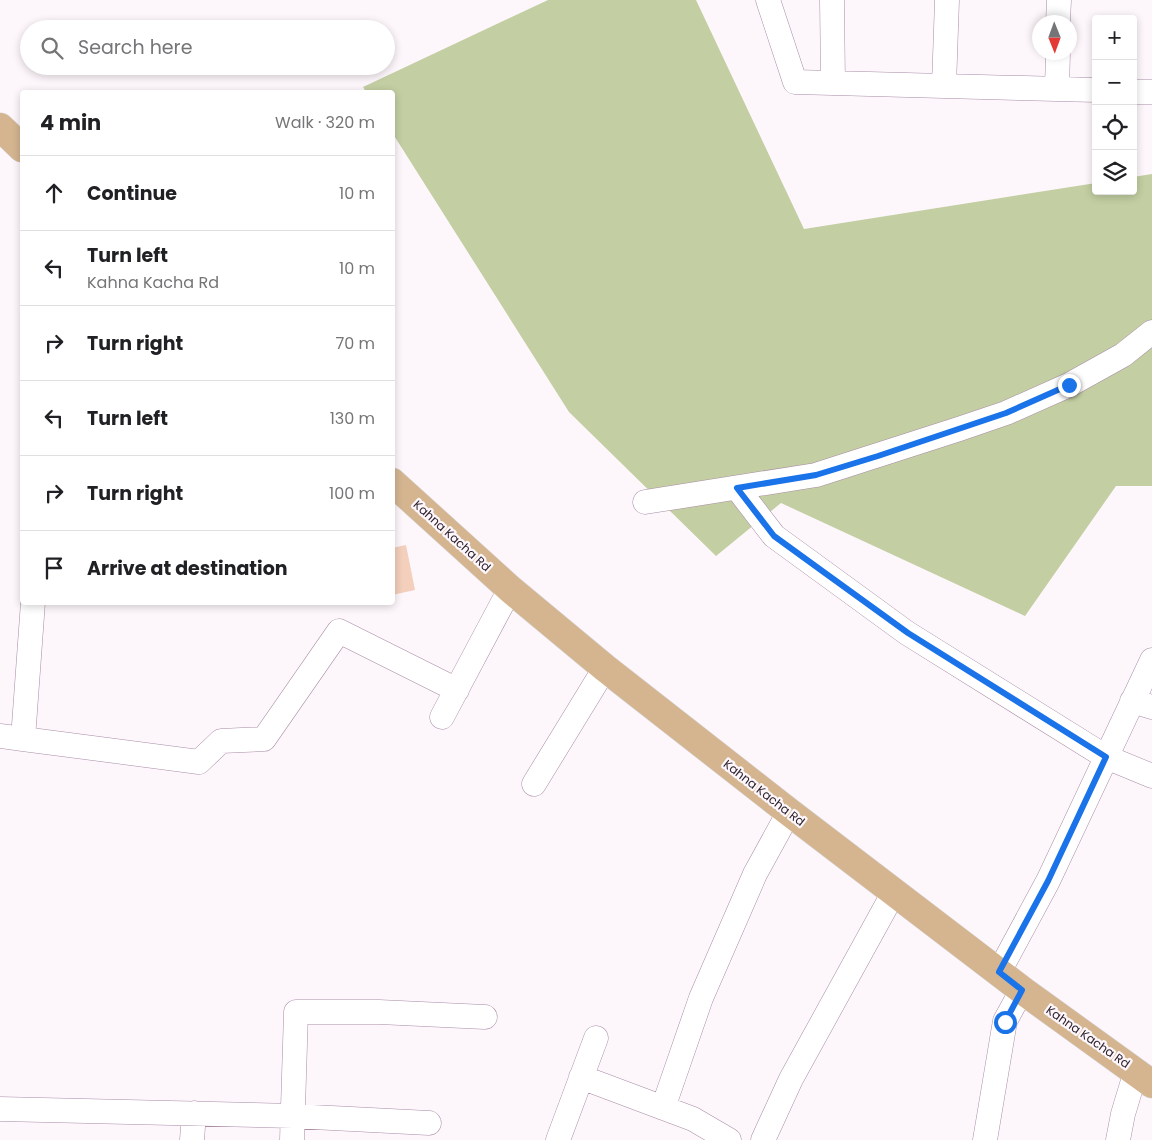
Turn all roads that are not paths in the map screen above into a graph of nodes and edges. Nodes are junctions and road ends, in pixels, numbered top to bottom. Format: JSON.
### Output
{"nodes":[{"id":1,"x":768,"y":0,"type":"edge"},
{"id":2,"x":832,"y":0,"type":"edge"},
{"id":3,"x":946,"y":0,"type":"edge"},
{"id":4,"x":1059,"y":0,"type":"edge"},
{"id":5,"x":1058,"y":15,"type":"edge"},
{"id":6,"x":1058,"y":60,"type":"edge"},
{"id":7,"x":833,"y":83,"type":"junction"},
{"id":8,"x":944,"y":86,"type":"junction"},
{"id":9,"x":1057,"y":89,"type":"junction"},
{"id":10,"x":1092,"y":90,"type":"edge"},
{"id":11,"x":1137,"y":92,"type":"edge"},
{"id":12,"x":1152,"y":92,"type":"edge"},
{"id":13,"x":0,"y":128,"type":"edge"},
{"id":14,"x":20,"y":146,"type":"edge"},
{"id":15,"x":1152,"y":332,"type":"edge"},
{"id":16,"x":395,"y":485,"type":"edge"},
{"id":17,"x":737,"y":488,"type":"junction"},
{"id":18,"x":645,"y":502,"type":"dead end"},
{"id":19,"x":510,"y":589,"type":"junction"},
{"id":20,"x":33,"y":605,"type":"edge"},
{"id":21,"x":1152,"y":660,"type":"edge"},
{"id":22,"x":606,"y":668,"type":"junction"},
{"id":23,"x":457,"y":690,"type":"junction"},
{"id":24,"x":1142,"y":704,"type":"edge"},
{"id":25,"x":442,"y":717,"type":"dead end"},
{"id":26,"x":0,"y":736,"type":"edge"},
{"id":27,"x":23,"y":739,"type":"junction"},
{"id":28,"x":1106,"y":757,"type":"junction"},
{"id":29,"x":1152,"y":776,"type":"edge"},
{"id":30,"x":534,"y":784,"type":"dead end"},
{"id":31,"x":789,"y":812,"type":"junction"},
{"id":32,"x":894,"y":892,"type":"junction"},
{"id":33,"x":999,"y":972,"type":"junction"},
{"id":34,"x":1022,"y":990,"type":"junction"},
{"id":35,"x":485,"y":1017,"type":"dead end"},
{"id":36,"x":596,"y":1038,"type":"dead end"},
{"id":37,"x":581,"y":1077,"type":"junction"},
{"id":38,"x":1144,"y":1077,"type":"edge"},
{"id":39,"x":663,"y":1108,"type":"junction"},
{"id":40,"x":0,"y":1109,"type":"edge"},
{"id":41,"x":194,"y":1114,"type":"junction"},
{"id":42,"x":293,"y":1116,"type":"junction"},
{"id":43,"x":429,"y":1123,"type":"dead end"},
{"id":44,"x":192,"y":1140,"type":"edge"},
{"id":45,"x":292,"y":1140,"type":"edge"},
{"id":46,"x":558,"y":1140,"type":"edge"},
{"id":47,"x":729,"y":1140,"type":"edge"},
{"id":48,"x":763,"y":1140,"type":"edge"},
{"id":49,"x":985,"y":1140,"type":"edge"},
{"id":50,"x":1118,"y":1140,"type":"edge"}],
"edges":[{"from":1,"to":7,"type":"street"},
{"from":2,"to":7,"type":"street"},
{"from":3,"to":8,"type":"street"},
{"from":4,"to":5,"type":"street"},
{"from":6,"to":9,"type":"street"},
{"from":7,"to":8,"type":"street"},
{"from":8,"to":9,"type":"street"},
{"from":9,"to":10,"type":"street"},
{"from":11,"to":12,"type":"street"},
{"from":13,"to":14,"type":"main road"},
{"from":15,"to":17,"type":"street"},
{"from":16,"to":19,"type":"main road","name":"Kahna Kacha Rd"},
{"from":17,"to":18,"type":"street"},
{"from":17,"to":28,"type":"street"},
{"from":19,"to":22,"type":"main road","name":"Kahna Kacha Rd"},
{"from":19,"to":23,"type":"street"},
{"from":20,"to":27,"type":"street"},
{"from":21,"to":24,"type":"street"},
{"from":22,"to":30,"type":"street"},
{"from":22,"to":31,"type":"main road","name":"Kahna Kacha Rd"},
{"from":23,"to":25,"type":"street"},
{"from":23,"to":27,"type":"street"},
{"from":24,"to":28,"type":"street"},
{"from":26,"to":27,"type":"street"},
{"from":28,"to":29,"type":"street"},
{"from":28,"to":33,"type":"street"},
{"from":31,"to":32,"type":"main road","name":"Kahna Kacha Rd"},
{"from":31,"to":39,"type":"street"},
{"from":32,"to":33,"type":"main road","name":"Kahna Kacha Rd"},
{"from":32,"to":48,"type":"street"},
{"from":33,"to":34,"type":"main road","name":"Kahna Kacha Rd"},
{"from":34,"to":38,"type":"main road","name":"Kahna Kacha Rd"},
{"from":34,"to":49,"type":"street"},
{"from":35,"to":42,"type":"street"},
{"from":36,"to":37,"type":"street"},
{"from":37,"to":39,"type":"street"},
{"from":37,"to":46,"type":"street"},
{"from":38,"to":50,"type":"street"},
{"from":39,"to":47,"type":"street"},
{"from":40,"to":41,"type":"street"},
{"from":41,"to":42,"type":"street"},
{"from":41,"to":44,"type":"street"},
{"from":42,"to":43,"type":"street"},
{"from":42,"to":45,"type":"street"}]}
